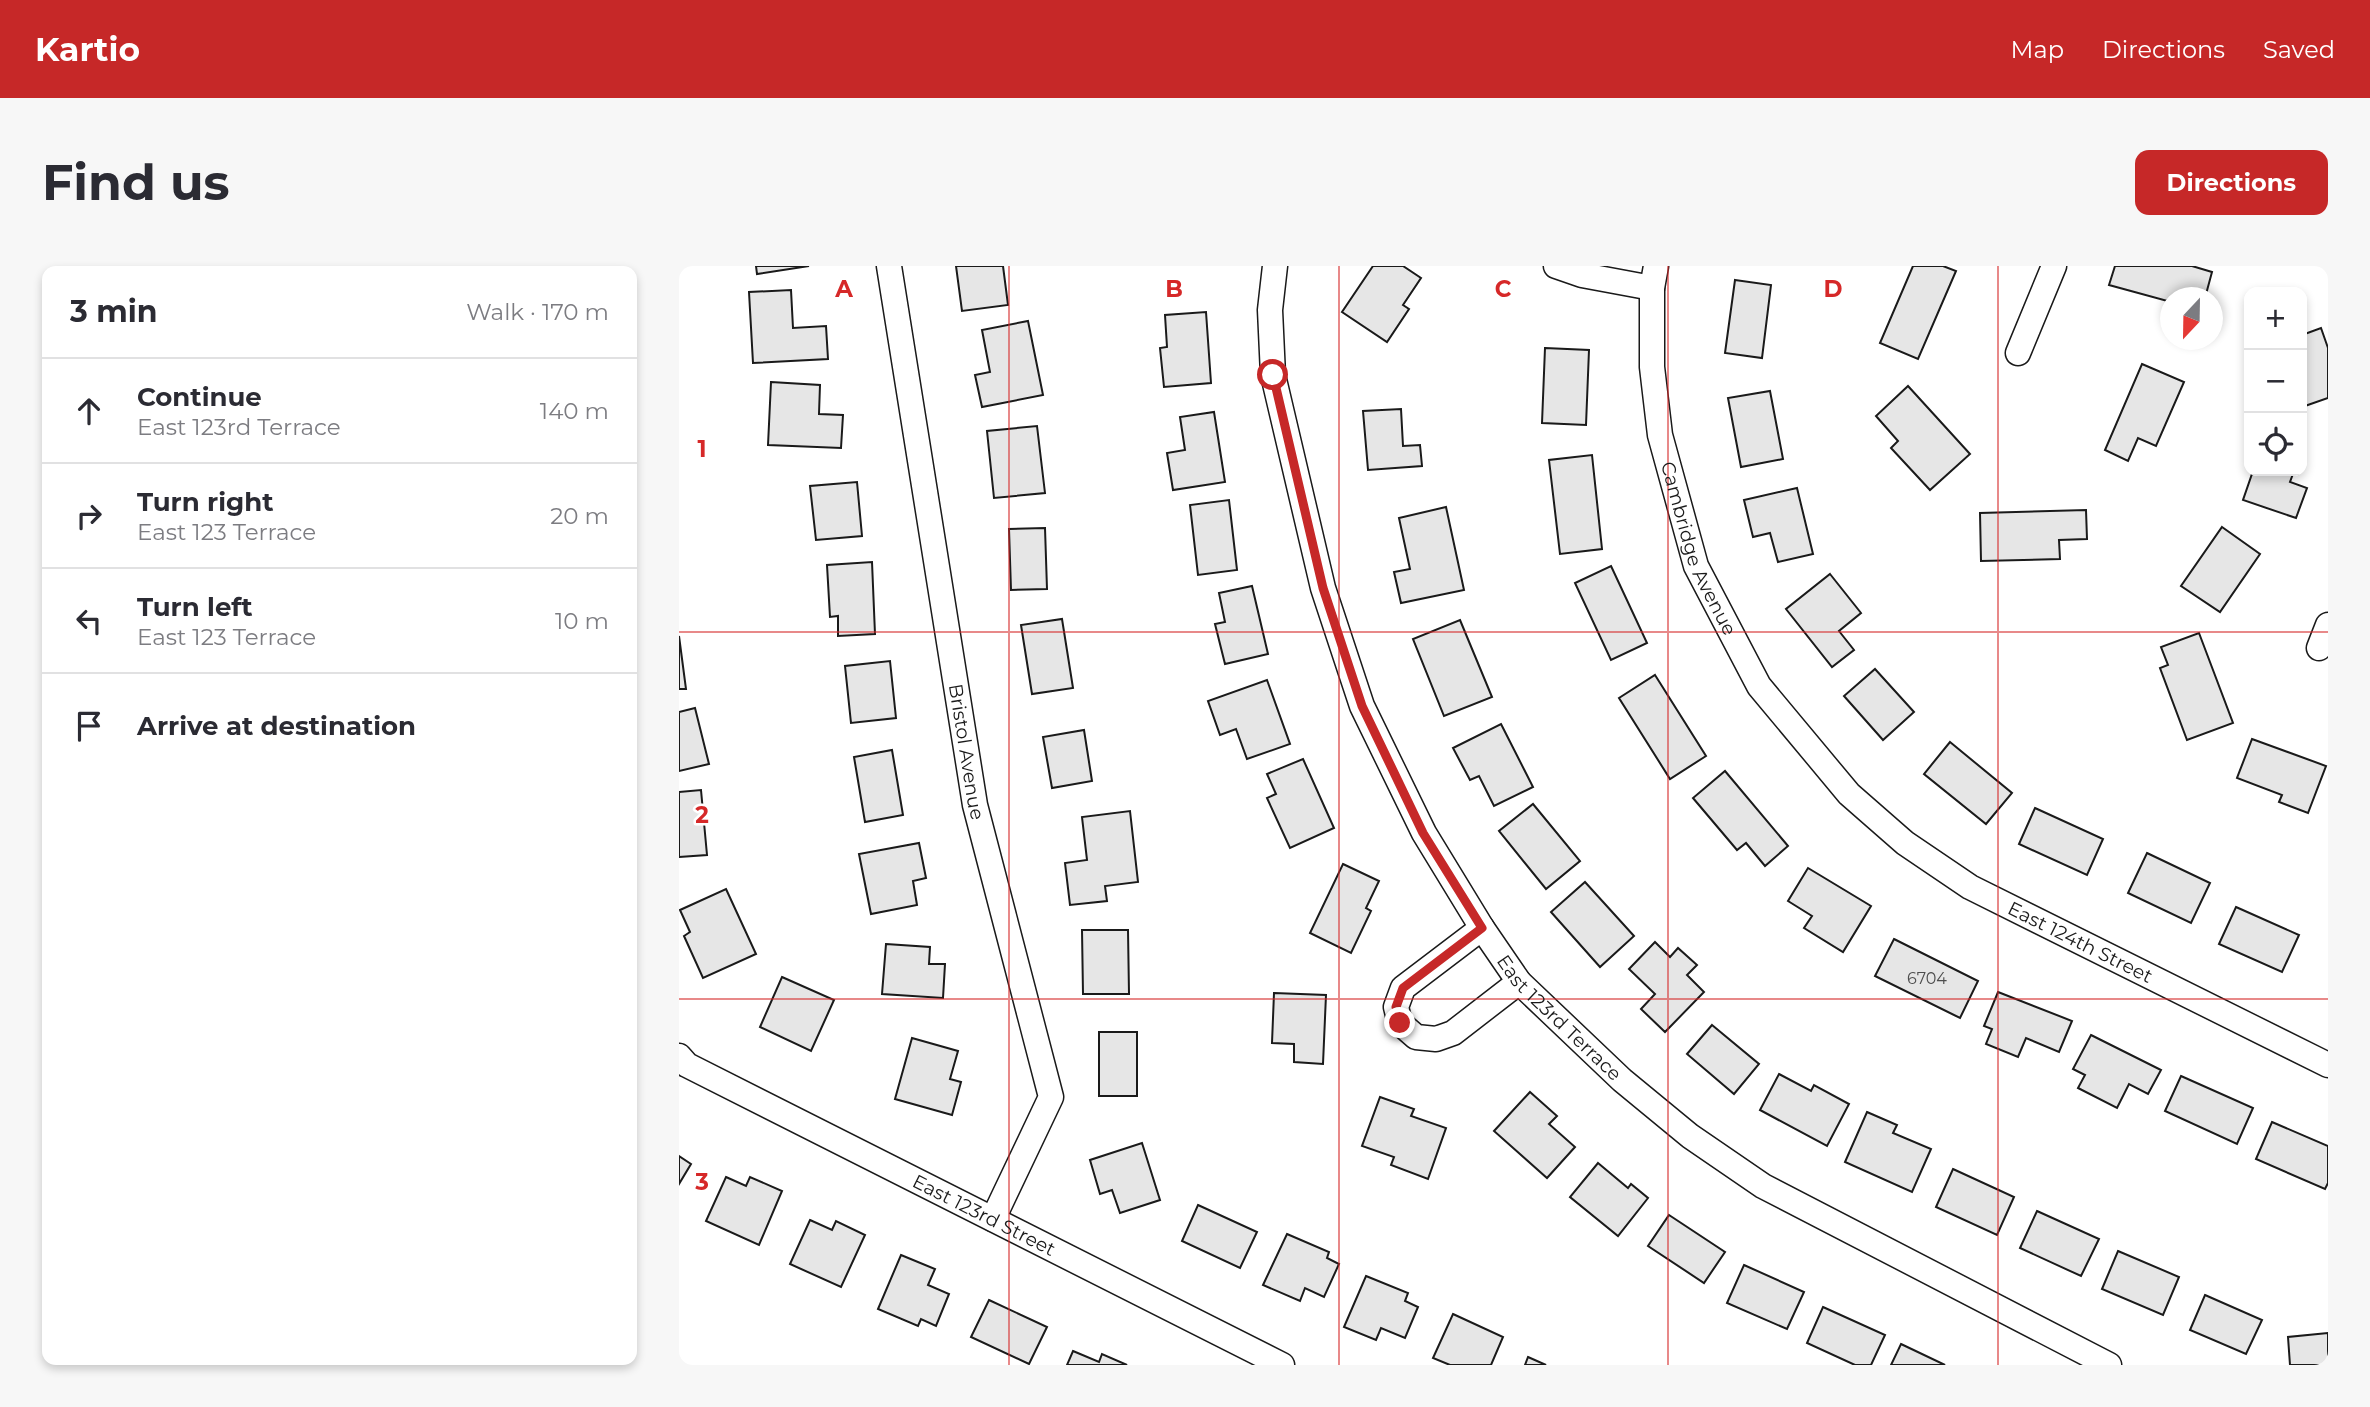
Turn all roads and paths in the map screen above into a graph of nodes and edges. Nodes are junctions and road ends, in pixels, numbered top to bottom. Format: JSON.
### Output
{"nodes":[{"id":1,"x":889,"y":266,"type":"edge"},
{"id":2,"x":1275,"y":266,"type":"edge"},
{"id":3,"x":1556,"y":266,"type":"edge"},
{"id":4,"x":2054,"y":266,"type":"edge"},
{"id":5,"x":1654,"y":277,"type":"edge"},
{"id":6,"x":2018,"y":353,"type":"dead end"},
{"id":7,"x":1849,"y":794,"type":"joint"},
{"id":8,"x":1482,"y":928,"type":"junction"},
{"id":9,"x":1519,"y":982,"type":"junction"},
{"id":10,"x":683,"y":1061,"type":"edge"},
{"id":11,"x":2328,"y":1065,"type":"edge"},
{"id":12,"x":993,"y":1219,"type":"junction"},
{"id":13,"x":1282,"y":1365,"type":"edge"},
{"id":14,"x":2109,"y":1365,"type":"edge"}],
"edges":[{"from":1,"to":12,"type":"street","name":"Bristol Avenue"},
{"from":2,"to":8,"type":"street","name":"East 123rd Terrace"},
{"from":3,"to":5,"type":"street"},
{"from":4,"to":6,"type":"street"},
{"from":5,"to":7,"type":"street","name":"Cambridge Avenue"},
{"from":7,"to":11,"type":"street","name":"East 124th Street"},
{"from":8,"to":9,"type":"street","name":"East 123rd Terrace"},
{"from":8,"to":9,"type":"street"},
{"from":9,"to":14,"type":"street","name":"East 123rd Terrace"},
{"from":10,"to":12,"type":"street","name":"East 123rd Street"},
{"from":12,"to":13,"type":"street","name":"East 123rd Street"}]}
